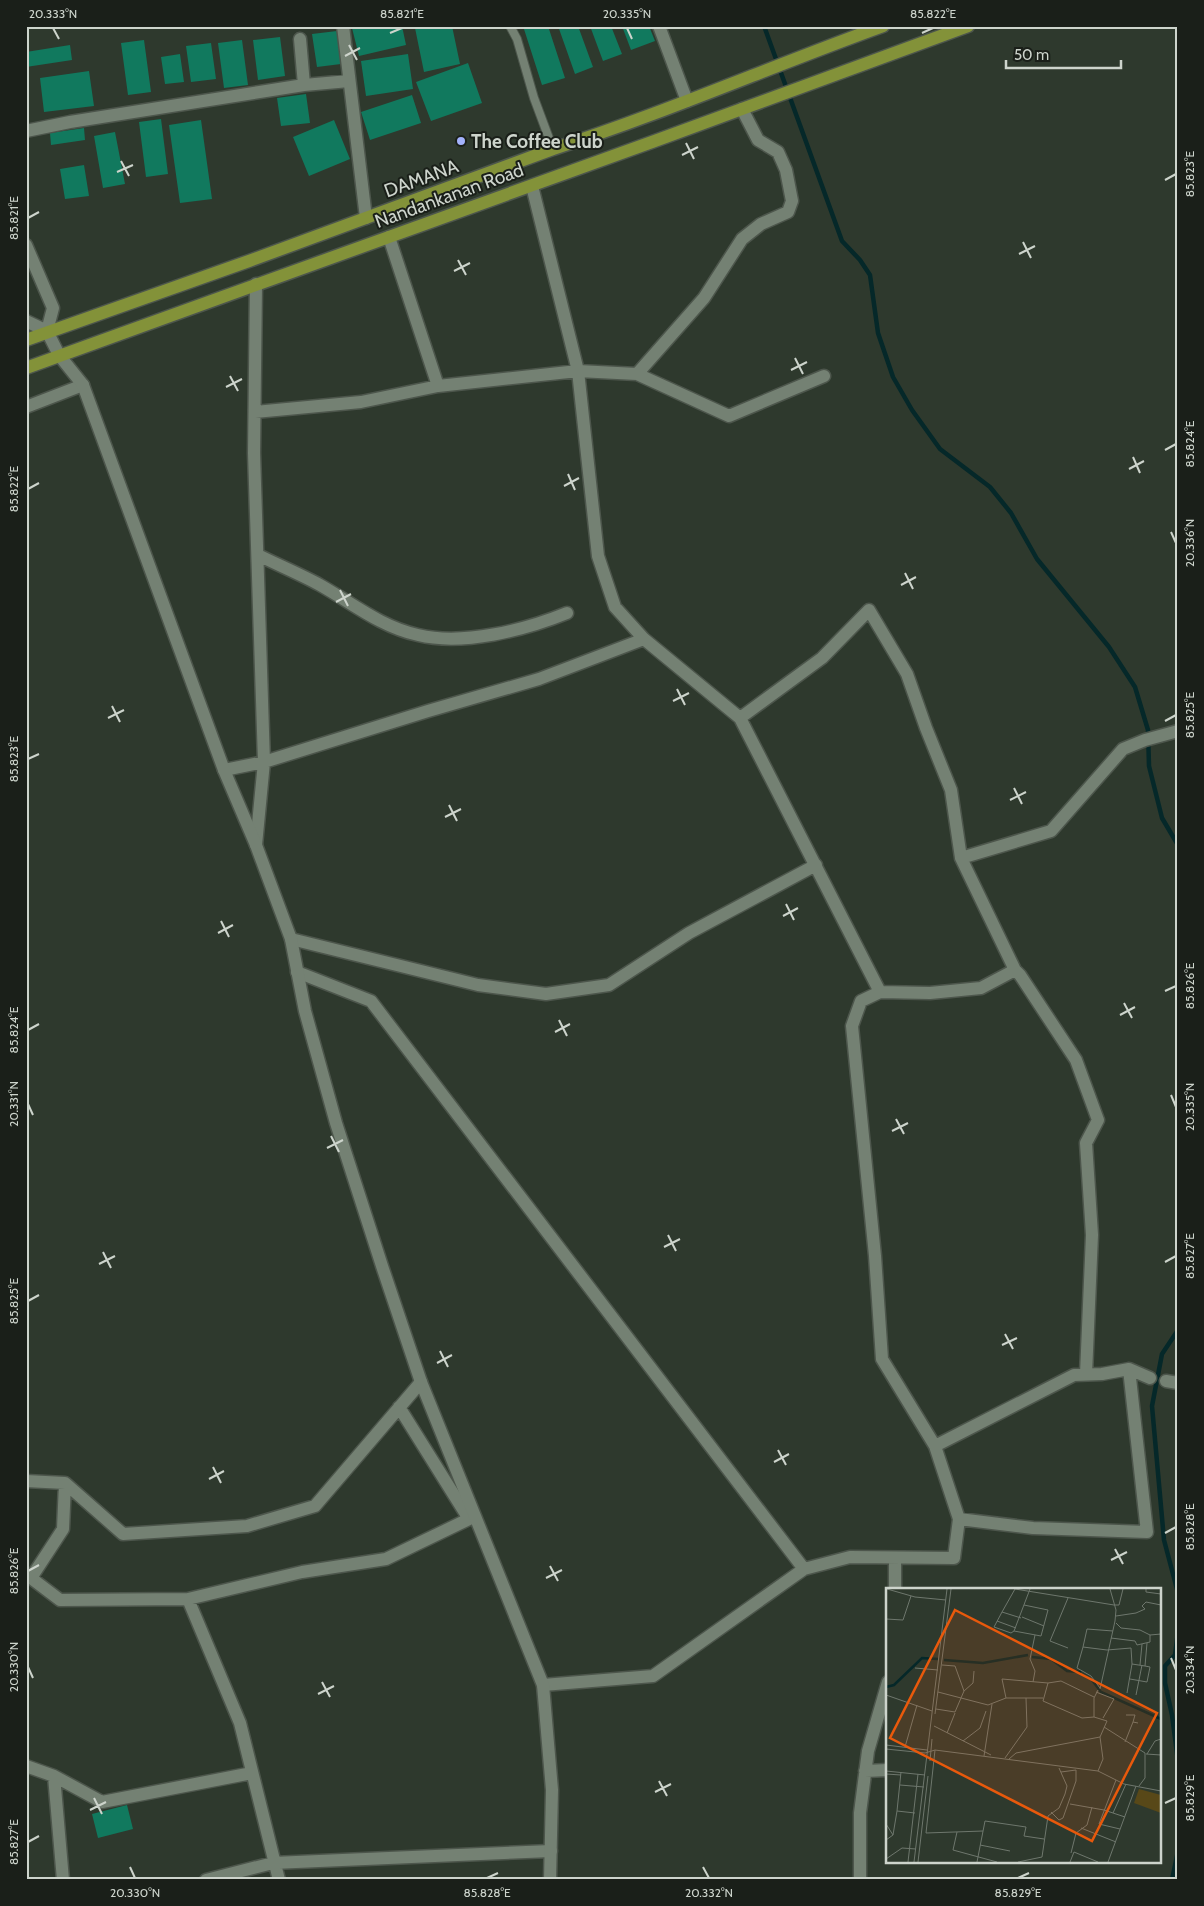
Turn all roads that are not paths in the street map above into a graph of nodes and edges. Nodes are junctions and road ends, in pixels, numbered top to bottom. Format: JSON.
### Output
{"nodes":[{"id":1,"x":344,"y":26,"type":"edge"},
{"id":2,"x":510,"y":26,"type":"edge"},
{"id":3,"x":659,"y":26,"type":"edge"},
{"id":4,"x":883,"y":26,"type":"edge"},
{"id":5,"x":968,"y":26,"type":"edge"},
{"id":6,"x":300,"y":39,"type":"dead end"},
{"id":7,"x":349,"y":81,"type":"junction"},
{"id":8,"x":304,"y":85,"type":"junction"},
{"id":9,"x":687,"y":101,"type":"junction"},
{"id":10,"x":742,"y":109,"type":"junction"},
{"id":11,"x":26,"y":131,"type":"edge"},
{"id":12,"x":553,"y":149,"type":"junction"},
{"id":13,"x":532,"y":186,"type":"junction"},
{"id":14,"x":366,"y":218,"type":"junction"},
{"id":15,"x":389,"y":237,"type":"junction"},
{"id":16,"x":26,"y":245,"type":"edge"},
{"id":17,"x":256,"y":284,"type":"junction"},
{"id":18,"x":26,"y":321,"type":"edge"},
{"id":19,"x":47,"y":331,"type":"junction"},
{"id":20,"x":26,"y":340,"type":"edge"},
{"id":21,"x":59,"y":355,"type":"junction"},
{"id":22,"x":26,"y":368,"type":"edge"},
{"id":23,"x":578,"y":371,"type":"junction"},
{"id":24,"x":637,"y":374,"type":"junction"},
{"id":25,"x":824,"y":376,"type":"dead end"},
{"id":26,"x":82,"y":385,"type":"junction"},
{"id":27,"x":438,"y":386,"type":"junction"},
{"id":28,"x":26,"y":407,"type":"edge"},
{"id":29,"x":255,"y":412,"type":"junction"},
{"id":30,"x":258,"y":555,"type":"junction"},
{"id":31,"x":567,"y":613,"type":"dead end"},
{"id":32,"x":644,"y":639,"type":"junction"},
{"id":33,"x":740,"y":718,"type":"junction"},
{"id":34,"x":1178,"y":731,"type":"edge"},
{"id":35,"x":264,"y":762,"type":"junction"},
{"id":36,"x":224,"y":770,"type":"junction"},
{"id":37,"x":256,"y":845,"type":"junction"},
{"id":38,"x":961,"y":858,"type":"junction"},
{"id":39,"x":816,"y":865,"type":"junction"},
{"id":40,"x":291,"y":939,"type":"junction"},
{"id":41,"x":1015,"y":970,"type":"junction"},
{"id":42,"x":298,"y":972,"type":"junction"},
{"id":43,"x":880,"y":992,"type":"junction"},
{"id":44,"x":1129,"y":1370,"type":"junction"},
{"id":45,"x":1086,"y":1374,"type":"junction"},
{"id":46,"x":1150,"y":1378,"type":"dead end"},
{"id":47,"x":422,"y":1382,"type":"junction"},
{"id":48,"x":399,"y":1407,"type":"junction"},
{"id":49,"x":935,"y":1446,"type":"junction"},
{"id":50,"x":26,"y":1481,"type":"edge"},
{"id":51,"x":65,"y":1483,"type":"junction"},
{"id":52,"x":959,"y":1519,"type":"junction"},
{"id":53,"x":895,"y":1558,"type":"junction"},
{"id":54,"x":804,"y":1569,"type":"junction"},
{"id":55,"x":895,"y":1588,"type":"edge"},
{"id":56,"x":188,"y":1599,"type":"junction"},
{"id":57,"x":543,"y":1685,"type":"junction"},
{"id":58,"x":886,"y":1689,"type":"edge"},
{"id":59,"x":26,"y":1766,"type":"edge"},
{"id":60,"x":886,"y":1770,"type":"edge"},
{"id":61,"x":865,"y":1771,"type":"junction"},
{"id":62,"x":252,"y":1773,"type":"junction"},
{"id":63,"x":54,"y":1776,"type":"junction"},
{"id":64,"x":551,"y":1851,"type":"junction"},
{"id":65,"x":273,"y":1863,"type":"junction"},
{"id":66,"x":63,"y":1880,"type":"edge"},
{"id":67,"x":206,"y":1880,"type":"edge"},
{"id":68,"x":279,"y":1880,"type":"edge"},
{"id":69,"x":550,"y":1880,"type":"edge"},
{"id":70,"x":860,"y":1880,"type":"edge"}],
"edges":[{"from":1,"to":7,"type":"street"},
{"from":2,"to":12,"type":"lane"},
{"from":3,"to":9,"type":"street"},
{"from":4,"to":9,"type":"main road","name":"DAMANA"},
{"from":5,"to":10,"type":"main road","name":"Nandankanan Road"},
{"from":6,"to":8,"type":"street"},
{"from":7,"to":8,"type":"street"},
{"from":7,"to":14,"type":"street"},
{"from":8,"to":11,"type":"street"},
{"from":9,"to":12,"type":"main road","name":"DAMANA"},
{"from":10,"to":13,"type":"main road","name":"Nandankanan Road"},
{"from":10,"to":24,"type":"street"},
{"from":12,"to":14,"type":"main road","name":"DAMANA"},
{"from":13,"to":15,"type":"main road","name":"Nandankanan Road"},
{"from":13,"to":23,"type":"street"},
{"from":14,"to":19,"type":"main road","name":"DAMANA"},
{"from":15,"to":17,"type":"main road","name":"Nandankanan Road"},
{"from":15,"to":27,"type":"street"},
{"from":16,"to":19,"type":"street"},
{"from":17,"to":21,"type":"main road","name":"Nandankanan Road"},
{"from":17,"to":29,"type":"street"},
{"from":18,"to":19,"type":"street"},
{"from":19,"to":20,"type":"main road","name":"DAMANA"},
{"from":19,"to":21,"type":"street"},
{"from":21,"to":22,"type":"main road","name":"Nandankanan Road"},
{"from":21,"to":26,"type":"street"},
{"from":23,"to":24,"type":"street"},
{"from":23,"to":27,"type":"street"},
{"from":23,"to":32,"type":"street"},
{"from":24,"to":25,"type":"street"},
{"from":26,"to":28,"type":"street"},
{"from":26,"to":36,"type":"street"},
{"from":27,"to":29,"type":"street"},
{"from":29,"to":30,"type":"street"},
{"from":30,"to":31,"type":"street"},
{"from":30,"to":35,"type":"street"},
{"from":32,"to":33,"type":"street"},
{"from":32,"to":35,"type":"street"},
{"from":33,"to":38,"type":"street"},
{"from":33,"to":39,"type":"street"},
{"from":34,"to":38,"type":"street"},
{"from":35,"to":36,"type":"street"},
{"from":35,"to":37,"type":"street"},
{"from":36,"to":37,"type":"street"},
{"from":37,"to":40,"type":"street"},
{"from":38,"to":41,"type":"street"},
{"from":39,"to":40,"type":"street"},
{"from":39,"to":43,"type":"street"},
{"from":40,"to":42,"type":"street"},
{"from":41,"to":43,"type":"street"},
{"from":41,"to":45,"type":"street"},
{"from":42,"to":47,"type":"street"},
{"from":42,"to":54,"type":"street"},
{"from":43,"to":49,"type":"street"},
{"from":44,"to":45,"type":"street"},
{"from":44,"to":46,"type":"street"},
{"from":44,"to":52,"type":"street"},
{"from":45,"to":49,"type":"street"},
{"from":47,"to":48,"type":"street"},
{"from":47,"to":57,"type":"street"},
{"from":48,"to":51,"type":"street"},
{"from":48,"to":56,"type":"street"},
{"from":49,"to":52,"type":"street"},
{"from":50,"to":51,"type":"street"},
{"from":51,"to":56,"type":"street"},
{"from":52,"to":53,"type":"street"},
{"from":53,"to":54,"type":"street"},
{"from":53,"to":55,"type":"street"},
{"from":54,"to":57,"type":"street"},
{"from":56,"to":62,"type":"street"},
{"from":57,"to":64,"type":"street"},
{"from":58,"to":61,"type":"street"},
{"from":59,"to":63,"type":"street"},
{"from":60,"to":61,"type":"street"},
{"from":61,"to":70,"type":"street"},
{"from":62,"to":63,"type":"street"},
{"from":62,"to":65,"type":"street"},
{"from":63,"to":66,"type":"street"},
{"from":64,"to":65,"type":"street"},
{"from":64,"to":69,"type":"street"},
{"from":65,"to":67,"type":"street"},
{"from":65,"to":68,"type":"street"}]}
